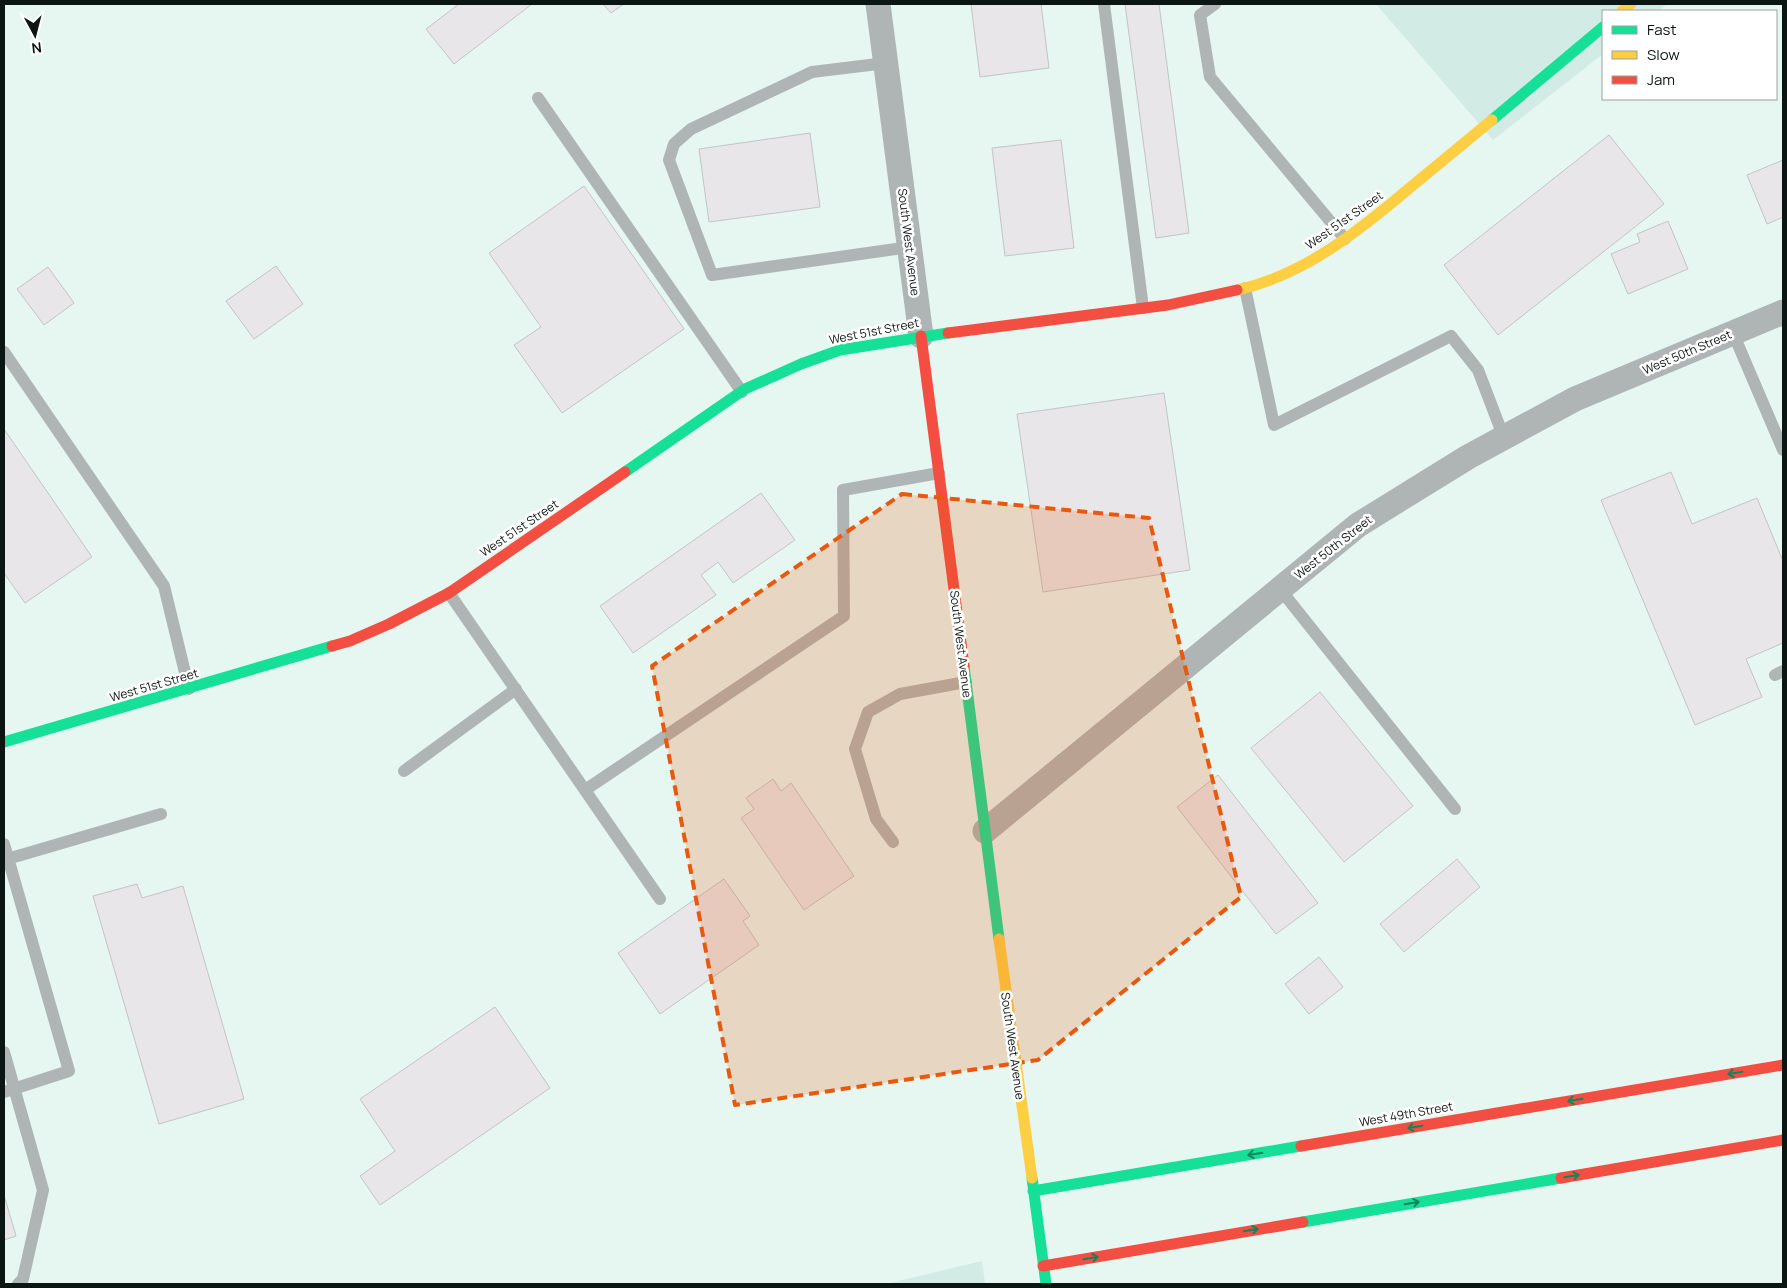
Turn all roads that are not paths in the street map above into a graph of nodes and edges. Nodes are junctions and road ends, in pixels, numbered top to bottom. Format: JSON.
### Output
{"nodes":[{"id":1,"x":878,"y":4,"type":"edge"},
{"id":2,"x":1104,"y":4,"type":"edge"},
{"id":3,"x":1215,"y":4,"type":"edge"},
{"id":4,"x":1602,"y":28,"type":"edge"},
{"id":5,"x":886,"y":63,"type":"junction"},
{"id":6,"x":538,"y":98,"type":"dead end"},
{"id":7,"x":1346,"y":239,"type":"junction"},
{"id":8,"x":910,"y":247,"type":"junction"},
{"id":9,"x":1244,"y":288,"type":"junction"},
{"id":10,"x":1143,"y":308,"type":"junction"},
{"id":11,"x":1783,"y":312,"type":"edge"},
{"id":12,"x":1733,"y":333,"type":"junction"},
{"id":13,"x":921,"y":336,"type":"junction"},
{"id":14,"x":4,"y":352,"type":"edge"},
{"id":15,"x":742,"y":392,"type":"junction"},
{"id":16,"x":1504,"y":438,"type":"junction"},
{"id":17,"x":1783,"y":450,"type":"edge"},
{"id":18,"x":939,"y":473,"type":"junction"},
{"id":19,"x":1280,"y":589,"type":"junction"},
{"id":20,"x":450,"y":593,"type":"junction"},
{"id":21,"x":966,"y":682,"type":"junction"},
{"id":22,"x":189,"y":689,"type":"junction"},
{"id":23,"x":516,"y":690,"type":"junction"},
{"id":24,"x":4,"y":742,"type":"edge"},
{"id":25,"x":404,"y":771,"type":"dead end"},
{"id":26,"x":584,"y":790,"type":"junction"},
{"id":27,"x":1455,"y":809,"type":"dead end"},
{"id":28,"x":161,"y":814,"type":"dead end"},
{"id":29,"x":985,"y":831,"type":"junction"},
{"id":30,"x":893,"y":842,"type":"dead end"},
{"id":31,"x":4,"y":844,"type":"edge"},
{"id":32,"x":6,"y":860,"type":"edge"},
{"id":33,"x":660,"y":899,"type":"dead end"},
{"id":34,"x":4,"y":1052,"type":"edge"},
{"id":35,"x":1783,"y":1065,"type":"edge"},
{"id":36,"x":9,"y":1090,"type":"edge"},
{"id":37,"x":1783,"y":1140,"type":"edge"},
{"id":38,"x":1033,"y":1191,"type":"junction"},
{"id":39,"x":1043,"y":1266,"type":"junction"},
{"id":40,"x":18,"y":1284,"type":"edge"},
{"id":41,"x":1046,"y":1284,"type":"edge"}],
"edges":[{"from":1,"to":5,"type":"street","name":"South West Avenue"},
{"from":2,"to":10,"type":"lane"},
{"from":3,"to":7,"type":"lane"},
{"from":4,"to":7,"type":"street","name":"West 51st Street"},
{"from":5,"to":8,"type":"street","name":"South West Avenue"},
{"from":5,"to":8,"type":"lane"},
{"from":6,"to":15,"type":"lane"},
{"from":7,"to":9,"type":"street","name":"West 51st Street"},
{"from":8,"to":13,"type":"street","name":"South West Avenue"},
{"from":9,"to":10,"type":"street","name":"West 51st Street"},
{"from":9,"to":16,"type":"lane"},
{"from":10,"to":13,"type":"street","name":"West 51st Street"},
{"from":11,"to":12,"type":"street","name":"West 50th Street"},
{"from":12,"to":16,"type":"street","name":"West 50th Street"},
{"from":12,"to":17,"type":"lane"},
{"from":13,"to":15,"type":"street","name":"West 51st Street"},
{"from":13,"to":18,"type":"street","name":"South West Avenue"},
{"from":14,"to":22,"type":"lane"},
{"from":15,"to":20,"type":"street","name":"West 51st Street"},
{"from":16,"to":19,"type":"street","name":"West 50th Street"},
{"from":18,"to":21,"type":"street","name":"South West Avenue"},
{"from":18,"to":26,"type":"lane"},
{"from":19,"to":27,"type":"lane"},
{"from":19,"to":29,"type":"street","name":"West 50th Street"},
{"from":20,"to":22,"type":"street","name":"West 51st Street"},
{"from":20,"to":23,"type":"lane"},
{"from":21,"to":29,"type":"street","name":"South West Avenue"},
{"from":21,"to":30,"type":"lane"},
{"from":22,"to":24,"type":"street","name":"West 51st Street"},
{"from":23,"to":25,"type":"lane"},
{"from":23,"to":26,"type":"lane"},
{"from":26,"to":33,"type":"lane"},
{"from":28,"to":32,"type":"lane"},
{"from":29,"to":38,"type":"street","name":"South West Avenue"},
{"from":31,"to":32,"type":"lane"},
{"from":32,"to":36,"type":"lane"},
{"from":34,"to":36,"type":"lane"},
{"from":35,"to":38,"type":"street","name":"West 49th Street","one_way":true},
{"from":36,"to":40,"type":"lane"},
{"from":39,"to":37,"type":"street","one_way":true},
{"from":38,"to":39,"type":"street","name":"South West Avenue"},
{"from":39,"to":41,"type":"street","name":"South West Avenue"}]}
